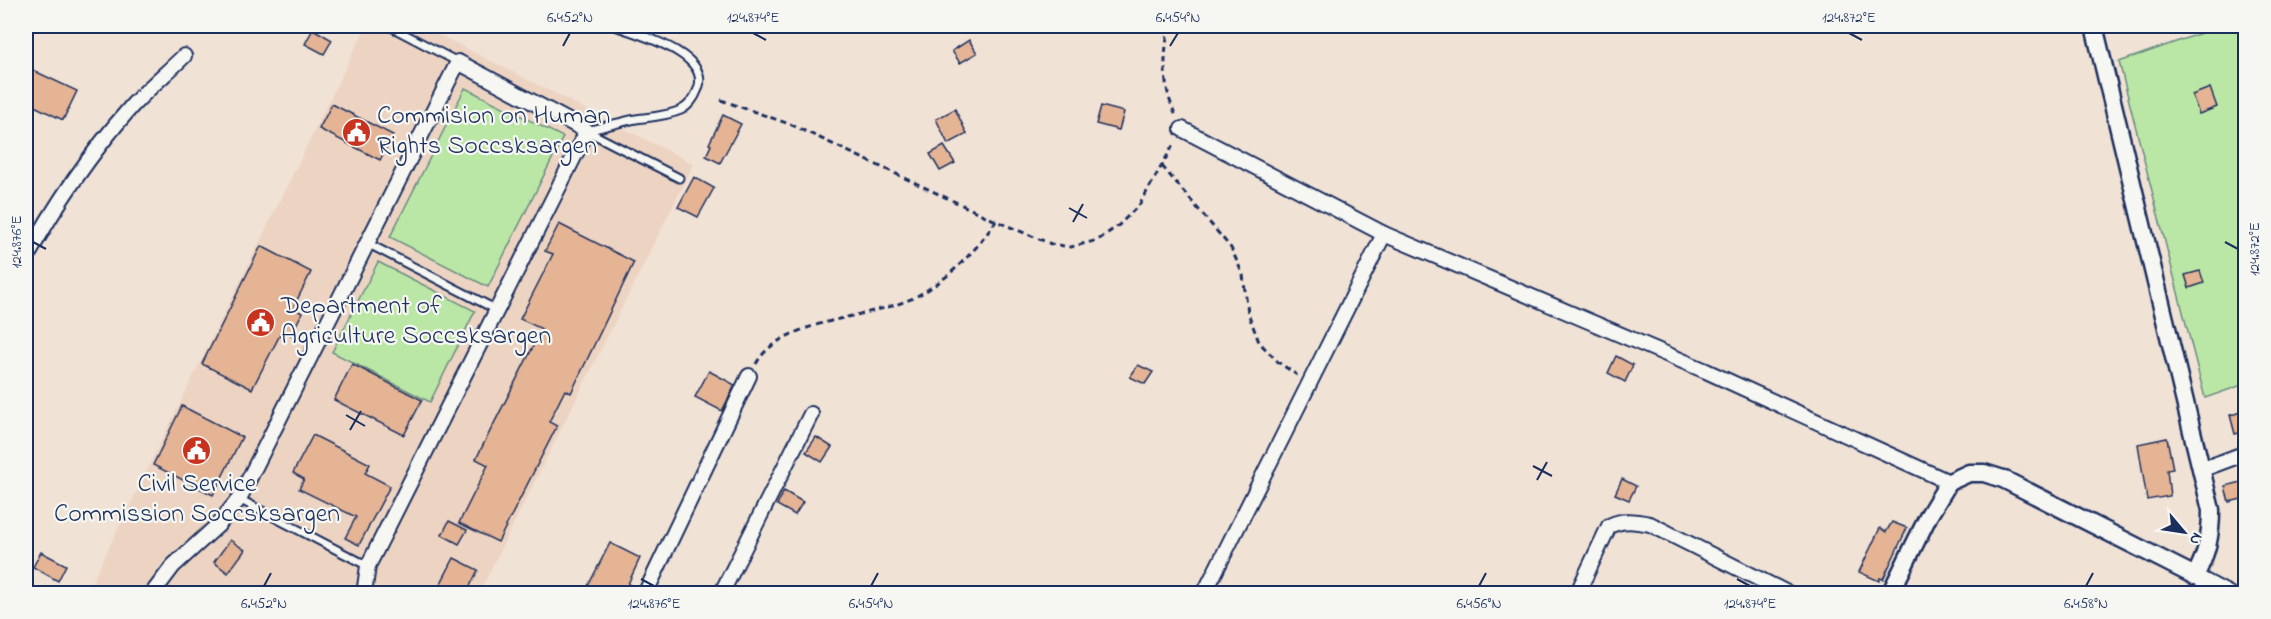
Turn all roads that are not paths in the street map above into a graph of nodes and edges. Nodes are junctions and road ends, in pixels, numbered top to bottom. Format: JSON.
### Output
{"nodes":[{"id":1,"x":615,"y":26,"type":"edge"},
{"id":2,"x":2094,"y":26,"type":"edge"},
{"id":3,"x":391,"y":27,"type":"edge"},
{"id":4,"x":184,"y":56,"type":"dead end"},
{"id":5,"x":458,"y":62,"type":"junction"},
{"id":6,"x":1182,"y":129,"type":"road end"},
{"id":7,"x":587,"y":131,"type":"junction"},
{"id":8,"x":679,"y":178,"type":"dead end"},
{"id":9,"x":1384,"y":234,"type":"junction"},
{"id":10,"x":368,"y":243,"type":"junction"},
{"id":11,"x":26,"y":259,"type":"edge"},
{"id":12,"x":497,"y":310,"type":"junction"},
{"id":13,"x":749,"y":376,"type":"road end"},
{"id":14,"x":811,"y":414,"type":"dead end"},
{"id":15,"x":2246,"y":453,"type":"edge"},
{"id":16,"x":2202,"y":469,"type":"junction"},
{"id":17,"x":1949,"y":482,"type":"junction"},
{"id":18,"x":239,"y":500,"type":"junction"},
{"id":19,"x":368,"y":566,"type":"junction"},
{"id":20,"x":2195,"y":576,"type":"junction"},
{"id":21,"x":152,"y":594,"type":"edge"},
{"id":22,"x":364,"y":594,"type":"edge"},
{"id":23,"x":645,"y":594,"type":"edge"},
{"id":24,"x":721,"y":594,"type":"edge"},
{"id":25,"x":1204,"y":594,"type":"edge"},
{"id":26,"x":1577,"y":594,"type":"edge"},
{"id":27,"x":1789,"y":594,"type":"edge"},
{"id":28,"x":1890,"y":594,"type":"edge"},
{"id":29,"x":2229,"y":594,"type":"edge"}],
"edges":[{"from":1,"to":7,"type":"lane"},
{"from":2,"to":16,"type":"street"},
{"from":3,"to":5,"type":"lane"},
{"from":4,"to":11,"type":"street"},
{"from":5,"to":7,"type":"street"},
{"from":5,"to":10,"type":"street"},
{"from":6,"to":9,"type":"street"},
{"from":7,"to":8,"type":"lane"},
{"from":7,"to":12,"type":"street"},
{"from":9,"to":17,"type":"street"},
{"from":9,"to":25,"type":"street"},
{"from":10,"to":12,"type":"lane"},
{"from":10,"to":18,"type":"street"},
{"from":12,"to":19,"type":"street"},
{"from":13,"to":23,"type":"street"},
{"from":14,"to":24,"type":"street"},
{"from":15,"to":16,"type":"street"},
{"from":16,"to":20,"type":"street"},
{"from":17,"to":20,"type":"street"},
{"from":17,"to":28,"type":"street"},
{"from":18,"to":19,"type":"lane"},
{"from":18,"to":21,"type":"street"},
{"from":19,"to":22,"type":"street"},
{"from":20,"to":29,"type":"street"},
{"from":26,"to":27,"type":"street"}]}
